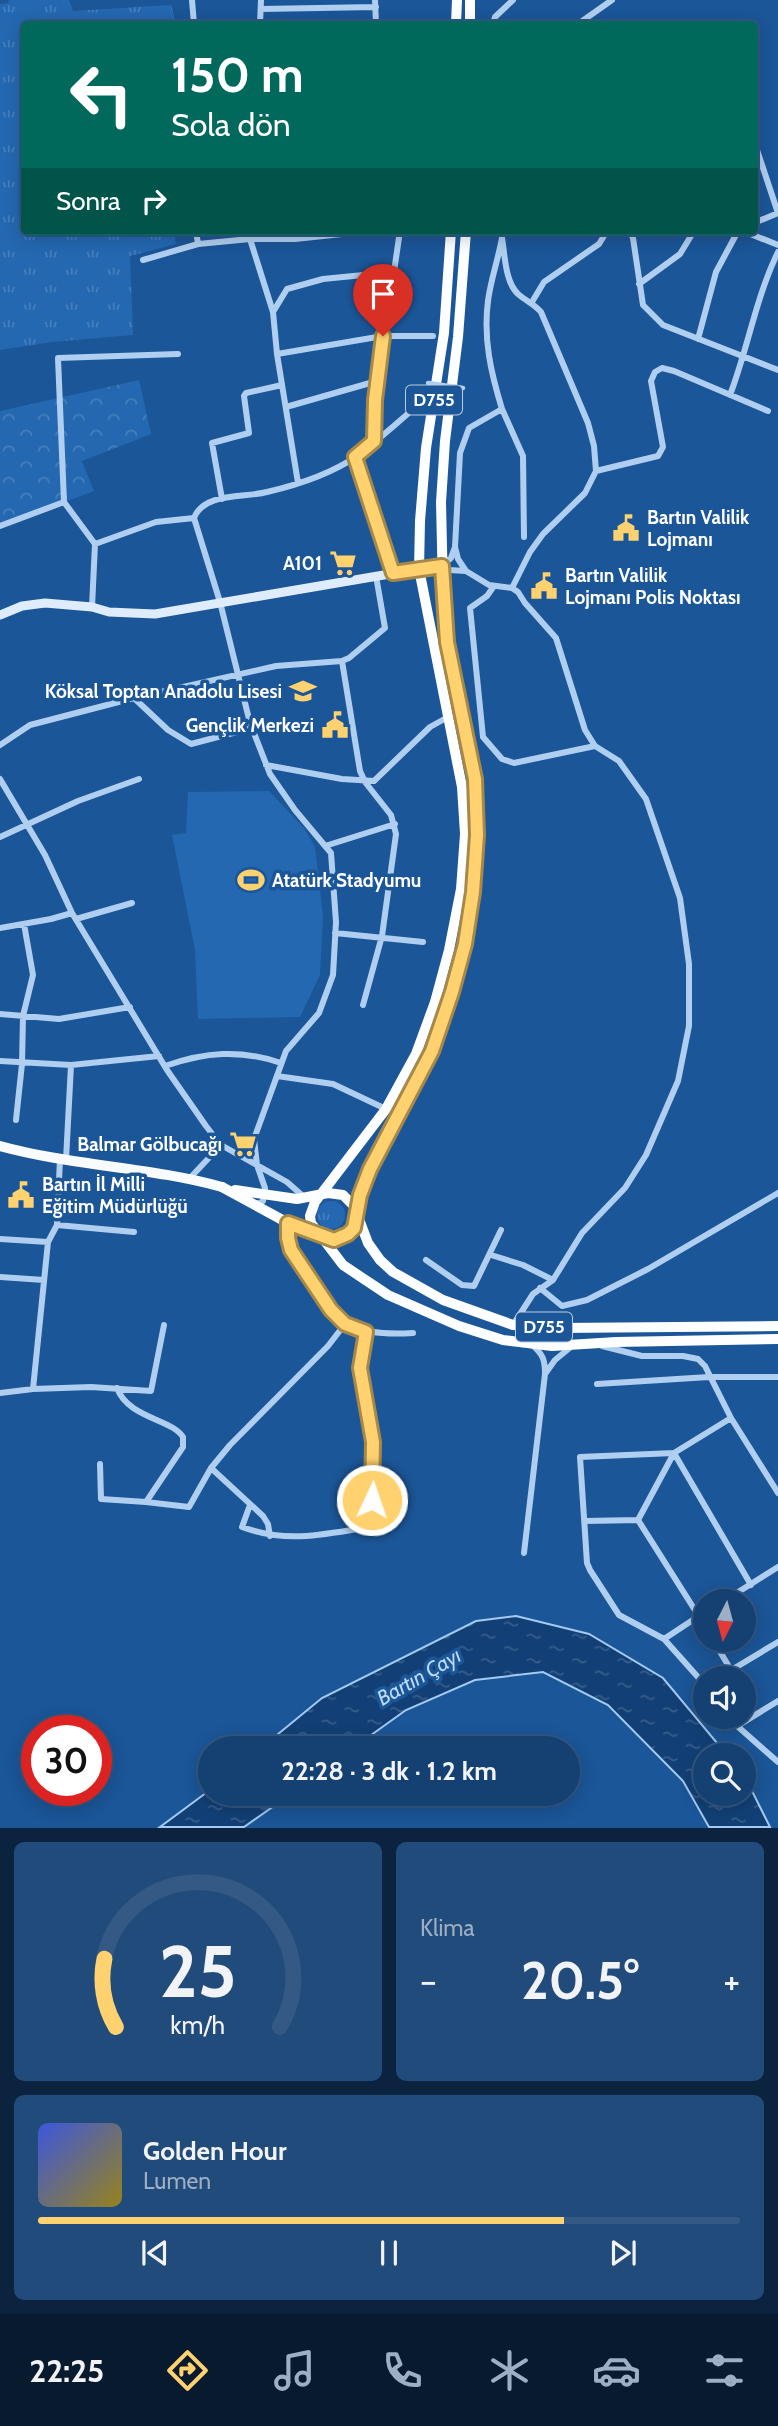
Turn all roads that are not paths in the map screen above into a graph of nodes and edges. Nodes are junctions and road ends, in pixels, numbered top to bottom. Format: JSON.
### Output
{"nodes":[{"id":1,"x":191,"y":0,"type":"edge"},
{"id":2,"x":261,"y":0,"type":"edge"},
{"id":3,"x":457,"y":0,"type":"edge"},
{"id":4,"x":470,"y":0,"type":"edge"},
{"id":5,"x":513,"y":0,"type":"edge"},
{"id":6,"x":612,"y":0,"type":"edge"},
{"id":7,"x":376,"y":5,"type":"edge"},
{"id":8,"x":261,"y":9,"type":"junction"},
{"id":9,"x":194,"y":21,"type":"edge"},
{"id":10,"x":260,"y":21,"type":"edge"},
{"id":11,"x":456,"y":21,"type":"edge"},
{"id":12,"x":470,"y":21,"type":"edge"},
{"id":13,"x":494,"y":21,"type":"edge"},
{"id":14,"x":582,"y":21,"type":"edge"},
{"id":15,"x":758,"y":153,"type":"edge"},
{"id":16,"x":778,"y":213,"type":"edge"},
{"id":17,"x":758,"y":221,"type":"edge"},
{"id":18,"x":197,"y":235,"type":"edge"},
{"id":19,"x":332,"y":235,"type":"edge"},
{"id":20,"x":399,"y":235,"type":"edge"},
{"id":21,"x":450,"y":235,"type":"edge"},
{"id":22,"x":466,"y":235,"type":"edge"},
{"id":23,"x":503,"y":235,"type":"edge"},
{"id":24,"x":605,"y":235,"type":"edge"},
{"id":25,"x":632,"y":235,"type":"edge"},
{"id":26,"x":692,"y":235,"type":"edge"},
{"id":27,"x":739,"y":235,"type":"edge"},
{"id":28,"x":752,"y":235,"type":"edge"},
{"id":29,"x":250,"y":239,"type":"junction"},
{"id":30,"x":198,"y":244,"type":"junction"},
{"id":31,"x":778,"y":245,"type":"edge"},
{"id":32,"x":778,"y":251,"type":"edge"},
{"id":33,"x":143,"y":260,"type":"dead end"},
{"id":34,"x":394,"y":272,"type":"junction"},
{"id":35,"x":639,"y":284,"type":"junction"},
{"id":36,"x":532,"y":302,"type":"junction"},
{"id":37,"x":274,"y":312,"type":"junction"},
{"id":38,"x":383,"y":336,"type":"junction"},
{"id":39,"x":433,"y":336,"type":"dead end"},
{"id":40,"x":698,"y":339,"type":"junction"},
{"id":41,"x":277,"y":354,"type":"junction"},
{"id":42,"x":178,"y":355,"type":"dead end"},
{"id":43,"x":745,"y":357,"type":"junction"},
{"id":44,"x":778,"y":370,"type":"edge"},
{"id":45,"x":377,"y":381,"type":"junction"},
{"id":46,"x":428,"y":383,"type":"dead end"},
{"id":47,"x":282,"y":385,"type":"junction"},
{"id":48,"x":463,"y":388,"type":"dead end"},
{"id":49,"x":730,"y":395,"type":"junction"},
{"id":50,"x":424,"y":401,"type":"dead end"},
{"id":51,"x":286,"y":407,"type":"junction"},
{"id":52,"x":502,"y":409,"type":"junction"},
{"id":53,"x":768,"y":411,"type":"dead end"},
{"id":54,"x":374,"y":441,"type":"junction"},
{"id":55,"x":355,"y":457,"type":"junction"},
{"id":56,"x":596,"y":471,"type":"junction"},
{"id":57,"x":298,"y":483,"type":"junction"},
{"id":58,"x":222,"y":499,"type":"junction"},
{"id":59,"x":64,"y":502,"type":"junction"},
{"id":60,"x":194,"y":518,"type":"junction"},
{"id":61,"x":0,"y":526,"type":"edge"},
{"id":62,"x":524,"y":537,"type":"dead end"},
{"id":63,"x":95,"y":544,"type":"junction"},
{"id":64,"x":455,"y":547,"type":"junction"},
{"id":65,"x":442,"y":566,"type":"junction"},
{"id":66,"x":419,"y":569,"type":"junction"},
{"id":67,"x":466,"y":571,"type":"junction"},
{"id":68,"x":393,"y":573,"type":"junction"},
{"id":69,"x":376,"y":576,"type":"junction"},
{"id":70,"x":494,"y":586,"type":"junction"},
{"id":71,"x":512,"y":588,"type":"junction"},
{"id":72,"x":220,"y":602,"type":"junction"},
{"id":73,"x":92,"y":607,"type":"junction"},
{"id":74,"x":0,"y":614,"type":"edge"},
{"id":75,"x":342,"y":661,"type":"junction"},
{"id":76,"x":238,"y":674,"type":"junction"},
{"id":77,"x":134,"y":698,"type":"junction"},
{"id":78,"x":450,"y":716,"type":"junction"},
{"id":79,"x":252,"y":728,"type":"junction"},
{"id":80,"x":0,"y":745,"type":"edge"},
{"id":81,"x":595,"y":746,"type":"junction"},
{"id":82,"x":267,"y":765,"type":"junction"},
{"id":83,"x":0,"y":779,"type":"edge"},
{"id":84,"x":139,"y":779,"type":"dead end"},
{"id":85,"x":365,"y":782,"type":"junction"},
{"id":86,"x":27,"y":824,"type":"junction"},
{"id":87,"x":395,"y":824,"type":"junction"},
{"id":88,"x":0,"y":836,"type":"edge"},
{"id":89,"x":325,"y":846,"type":"junction"},
{"id":90,"x":132,"y":903,"type":"dead end"},
{"id":91,"x":74,"y":916,"type":"junction"},
{"id":92,"x":24,"y":924,"type":"junction"},
{"id":93,"x":0,"y":928,"type":"edge"},
{"id":94,"x":335,"y":933,"type":"junction"},
{"id":95,"x":382,"y":936,"type":"junction"},
{"id":96,"x":423,"y":942,"type":"dead end"},
{"id":97,"x":363,"y":1005,"type":"dead end"},
{"id":98,"x":130,"y":1007,"type":"junction"},
{"id":99,"x":0,"y":1014,"type":"edge"},
{"id":100,"x":23,"y":1016,"type":"junction"},
{"id":101,"x":159,"y":1056,"type":"junction"},
{"id":102,"x":0,"y":1062,"type":"edge"},
{"id":103,"x":281,"y":1063,"type":"junction"},
{"id":104,"x":22,"y":1064,"type":"junction"},
{"id":105,"x":71,"y":1065,"type":"junction"},
{"id":106,"x":165,"y":1066,"type":"junction"},
{"id":107,"x":277,"y":1076,"type":"junction"},
{"id":108,"x":386,"y":1109,"type":"junction"},
{"id":109,"x":16,"y":1120,"type":"dead end"},
{"id":110,"x":221,"y":1145,"type":"junction"},
{"id":111,"x":0,"y":1146,"type":"edge"},
{"id":112,"x":63,"y":1159,"type":"junction"},
{"id":113,"x":257,"y":1165,"type":"junction"},
{"id":114,"x":190,"y":1178,"type":"junction"},
{"id":115,"x":222,"y":1187,"type":"joint"},
{"id":116,"x":778,"y":1193,"type":"edge"},
{"id":117,"x":259,"y":1196,"type":"junction"},
{"id":118,"x":321,"y":1196,"type":"junction"},
{"id":119,"x":308,"y":1204,"type":"junction"},
{"id":120,"x":357,"y":1213,"type":"junction"},
{"id":121,"x":288,"y":1223,"type":"junction"},
{"id":122,"x":57,"y":1225,"type":"junction"},
{"id":123,"x":501,"y":1230,"type":"dead end"},
{"id":124,"x":134,"y":1232,"type":"dead end"},
{"id":125,"x":320,"y":1236,"type":"junction"},
{"id":126,"x":0,"y":1238,"type":"edge"},
{"id":127,"x":48,"y":1242,"type":"junction"},
{"id":128,"x":491,"y":1255,"type":"junction"},
{"id":129,"x":426,"y":1260,"type":"dead end"},
{"id":130,"x":0,"y":1277,"type":"edge"},
{"id":131,"x":44,"y":1280,"type":"junction"},
{"id":132,"x":553,"y":1280,"type":"junction"},
{"id":133,"x":540,"y":1288,"type":"junction"},
{"id":134,"x":345,"y":1324,"type":"junction"},
{"id":135,"x":164,"y":1325,"type":"dead end"},
{"id":136,"x":513,"y":1325,"type":"junction"},
{"id":137,"x":778,"y":1326,"type":"edge"},
{"id":138,"x":366,"y":1332,"type":"junction"},
{"id":139,"x":413,"y":1333,"type":"dead end"},
{"id":140,"x":778,"y":1339,"type":"edge"},
{"id":141,"x":530,"y":1344,"type":"junction"},
{"id":142,"x":591,"y":1344,"type":"junction"},
{"id":143,"x":573,"y":1345,"type":"junction"},
{"id":144,"x":545,"y":1374,"type":"junction"},
{"id":145,"x":709,"y":1377,"type":"junction"},
{"id":146,"x":778,"y":1377,"type":"edge"},
{"id":147,"x":597,"y":1384,"type":"dead end"},
{"id":148,"x":117,"y":1388,"type":"junction"},
{"id":149,"x":33,"y":1389,"type":"junction"},
{"id":150,"x":0,"y":1393,"type":"edge"},
{"id":151,"x":731,"y":1418,"type":"junction"},
{"id":152,"x":674,"y":1453,"type":"junction"},
{"id":153,"x":100,"y":1464,"type":"dead end"},
{"id":154,"x":211,"y":1468,"type":"junction"},
{"id":155,"x":777,"y":1488,"type":"edge"},
{"id":156,"x":146,"y":1502,"type":"junction"},
{"id":157,"x":250,"y":1505,"type":"junction"},
{"id":158,"x":638,"y":1520,"type":"junction"},
{"id":159,"x":585,"y":1521,"type":"junction"},
{"id":160,"x":270,"y":1536,"type":"junction"},
{"id":161,"x":524,"y":1553,"type":"dead end"},
{"id":162,"x":778,"y":1567,"type":"edge"},
{"id":163,"x":751,"y":1585,"type":"junction"},
{"id":164,"x":744,"y":1589,"type":"edge"},
{"id":165,"x":693,"y":1601,"type":"edge"},
{"id":166,"x":693,"y":1620,"type":"edge"},
{"id":167,"x":664,"y":1639,"type":"junction"},
{"id":168,"x":778,"y":1642,"type":"edge"},
{"id":169,"x":738,"y":1666,"type":"edge"},
{"id":170,"x":693,"y":1672,"type":"edge"},
{"id":171,"x":778,"y":1701,"type":"edge"},
{"id":172,"x":756,"y":1715,"type":"edge"},
{"id":173,"x":743,"y":1729,"type":"edge"},
{"id":174,"x":777,"y":1759,"type":"edge"}],
"edges":[{"from":1,"to":9,"type":"street"},
{"from":2,"to":8,"type":"street"},
{"from":3,"to":11,"type":"highway"},
{"from":4,"to":12,"type":"highway"},
{"from":5,"to":13,"type":"street"},
{"from":6,"to":14,"type":"street"},
{"from":7,"to":8,"type":"street"},
{"from":8,"to":10,"type":"street"},
{"from":15,"to":16,"type":"street"},
{"from":16,"to":17,"type":"street"},
{"from":18,"to":30,"type":"street"},
{"from":19,"to":29,"type":"street"},
{"from":20,"to":34,"type":"street"},
{"from":21,"to":66,"type":"highway","number":"D755"},
{"from":22,"to":65,"type":"highway","number":"D755"},
{"from":23,"to":36,"type":"street"},
{"from":23,"to":52,"type":"street"},
{"from":24,"to":36,"type":"street"},
{"from":25,"to":35,"type":"street"},
{"from":26,"to":35,"type":"street"},
{"from":27,"to":40,"type":"street"},
{"from":28,"to":31,"type":"street"},
{"from":29,"to":30,"type":"street"},
{"from":29,"to":37,"type":"street"},
{"from":30,"to":33,"type":"street"},
{"from":32,"to":43,"type":"street"},
{"from":34,"to":37,"type":"street"},
{"from":34,"to":38,"type":"street"},
{"from":35,"to":40,"type":"street"},
{"from":36,"to":56,"type":"street"},
{"from":37,"to":41,"type":"street"},
{"from":38,"to":39,"type":"street"},
{"from":38,"to":41,"type":"street"},
{"from":38,"to":45,"type":"street"},
{"from":40,"to":43,"type":"street"},
{"from":41,"to":47,"type":"street"},
{"from":42,"to":59,"type":"street"},
{"from":43,"to":44,"type":"street"},
{"from":43,"to":49,"type":"street"},
{"from":45,"to":51,"type":"street"},
{"from":45,"to":54,"type":"street"},
{"from":46,"to":48,"type":"street","bridge":true},
{"from":47,"to":51,"type":"street"},
{"from":47,"to":58,"type":"street"},
{"from":49,"to":53,"type":"street"},
{"from":49,"to":56,"type":"street"},
{"from":50,"to":54,"type":"street"},
{"from":51,"to":57,"type":"street"},
{"from":52,"to":62,"type":"street"},
{"from":52,"to":64,"type":"street"},
{"from":54,"to":55,"type":"street"},
{"from":55,"to":57,"type":"street"},
{"from":55,"to":68,"type":"street"},
{"from":56,"to":71,"type":"street"},
{"from":57,"to":58,"type":"street"},
{"from":58,"to":60,"type":"street"},
{"from":59,"to":61,"type":"street"},
{"from":59,"to":63,"type":"street"},
{"from":60,"to":63,"type":"street"},
{"from":60,"to":72,"type":"street"},
{"from":63,"to":73,"type":"street"},
{"from":64,"to":65,"type":"street"},
{"from":64,"to":67,"type":"street"},
{"from":65,"to":66,"type":"highway"},
{"from":65,"to":67,"type":"street"},
{"from":65,"to":120,"type":"highway","number":"D755"},
{"from":66,"to":68,"type":"main road"},
{"from":66,"to":78,"type":"highway","number":"D755"},
{"from":67,"to":70,"type":"street"},
{"from":68,"to":69,"type":"main road"},
{"from":69,"to":72,"type":"main road"},
{"from":69,"to":75,"type":"street"},
{"from":70,"to":71,"type":"street"},
{"from":70,"to":81,"type":"street"},
{"from":71,"to":81,"type":"street"},
{"from":72,"to":73,"type":"main road"},
{"from":72,"to":76,"type":"street"},
{"from":73,"to":74,"type":"main road"},
{"from":75,"to":76,"type":"street"},
{"from":75,"to":85,"type":"street"},
{"from":76,"to":77,"type":"street"},
{"from":76,"to":79,"type":"street"},
{"from":77,"to":79,"type":"street"},
{"from":77,"to":80,"type":"street"},
{"from":78,"to":85,"type":"street"},
{"from":78,"to":108,"type":"highway","number":"D755"},
{"from":79,"to":82,"type":"street"},
{"from":81,"to":132,"type":"street"},
{"from":82,"to":85,"type":"street"},
{"from":82,"to":89,"type":"street"},
{"from":83,"to":86,"type":"street"},
{"from":84,"to":86,"type":"street"},
{"from":85,"to":87,"type":"street"},
{"from":86,"to":88,"type":"street"},
{"from":86,"to":91,"type":"street"},
{"from":87,"to":89,"type":"street"},
{"from":87,"to":95,"type":"street"},
{"from":89,"to":94,"type":"street"},
{"from":90,"to":91,"type":"street"},
{"from":91,"to":92,"type":"street"},
{"from":91,"to":98,"type":"street"},
{"from":92,"to":93,"type":"street"},
{"from":92,"to":100,"type":"street"},
{"from":94,"to":95,"type":"street"},
{"from":94,"to":103,"type":"street"},
{"from":95,"to":96,"type":"street"},
{"from":95,"to":97,"type":"street"},
{"from":98,"to":100,"type":"street"},
{"from":98,"to":101,"type":"street"},
{"from":99,"to":100,"type":"street"},
{"from":100,"to":104,"type":"street"},
{"from":101,"to":105,"type":"street"},
{"from":101,"to":106,"type":"street"},
{"from":102,"to":104,"type":"street"},
{"from":103,"to":106,"type":"street"},
{"from":103,"to":107,"type":"street"},
{"from":104,"to":105,"type":"street"},
{"from":104,"to":109,"type":"street"},
{"from":105,"to":112,"type":"street"},
{"from":106,"to":110,"type":"street"},
{"from":107,"to":108,"type":"street"},
{"from":107,"to":113,"type":"street"},
{"from":108,"to":118,"type":"highway","number":"D755"},
{"from":110,"to":113,"type":"street"},
{"from":110,"to":114,"type":"street"},
{"from":111,"to":112,"type":"main road"},
{"from":112,"to":114,"type":"main road"},
{"from":112,"to":122,"type":"street"},
{"from":113,"to":117,"type":"street"},
{"from":113,"to":119,"type":"street"},
{"from":114,"to":115,"type":"main road"},
{"from":115,"to":117,"type":"highway"},
{"from":116,"to":133,"type":"street"},
{"from":117,"to":119,"type":"highway"},
{"from":117,"to":121,"type":"highway"},
{"from":118,"to":119,"type":"highway"},
{"from":118,"to":120,"type":"highway"},
{"from":119,"to":125,"type":"highway","number":"D755"},
{"from":120,"to":125,"type":"highway"},
{"from":120,"to":136,"type":"highway","number":"D755"},
{"from":121,"to":125,"type":"highway"},
{"from":121,"to":134,"type":"street"},
{"from":122,"to":124,"type":"street"},
{"from":122,"to":127,"type":"street"},
{"from":123,"to":128,"type":"street"},
{"from":125,"to":141,"type":"highway","number":"D755"},
{"from":126,"to":127,"type":"street"},
{"from":127,"to":131,"type":"street"},
{"from":128,"to":129,"type":"street"},
{"from":128,"to":132,"type":"street"},
{"from":130,"to":131,"type":"street"},
{"from":131,"to":149,"type":"street"},
{"from":132,"to":133,"type":"street"},
{"from":133,"to":136,"type":"street"},
{"from":134,"to":138,"type":"street"},
{"from":134,"to":154,"type":"street"},
{"from":135,"to":148,"type":"street"},
{"from":136,"to":137,"type":"highway","number":"D755"},
{"from":138,"to":139,"type":"street"},
{"from":138,"to":160,"type":"street"},
{"from":140,"to":142,"type":"highway","number":"D755"},
{"from":141,"to":143,"type":"highway","number":"D755"},
{"from":141,"to":144,"type":"street"},
{"from":142,"to":143,"type":"highway","number":"D755"},
{"from":142,"to":145,"type":"street"},
{"from":143,"to":144,"type":"street"},
{"from":144,"to":161,"type":"street"},
{"from":145,"to":146,"type":"street"},
{"from":145,"to":147,"type":"street"},
{"from":145,"to":151,"type":"street"},
{"from":148,"to":149,"type":"street"},
{"from":148,"to":156,"type":"street"},
{"from":149,"to":150,"type":"street"},
{"from":151,"to":152,"type":"street"},
{"from":151,"to":155,"type":"street"},
{"from":152,"to":158,"type":"street"},
{"from":152,"to":159,"type":"street"},
{"from":152,"to":163,"type":"street"},
{"from":153,"to":156,"type":"street"},
{"from":154,"to":156,"type":"street"},
{"from":154,"to":157,"type":"street"},
{"from":157,"to":160,"type":"street"},
{"from":157,"to":160,"type":"street"},
{"from":158,"to":159,"type":"street"},
{"from":158,"to":165,"type":"street"},
{"from":159,"to":167,"type":"street"},
{"from":162,"to":163,"type":"street"},
{"from":163,"to":164,"type":"street"},
{"from":166,"to":167,"type":"street"},
{"from":167,"to":170,"type":"street"},
{"from":168,"to":169,"type":"street"},
{"from":171,"to":172,"type":"street"},
{"from":173,"to":174,"type":"street"}]}
